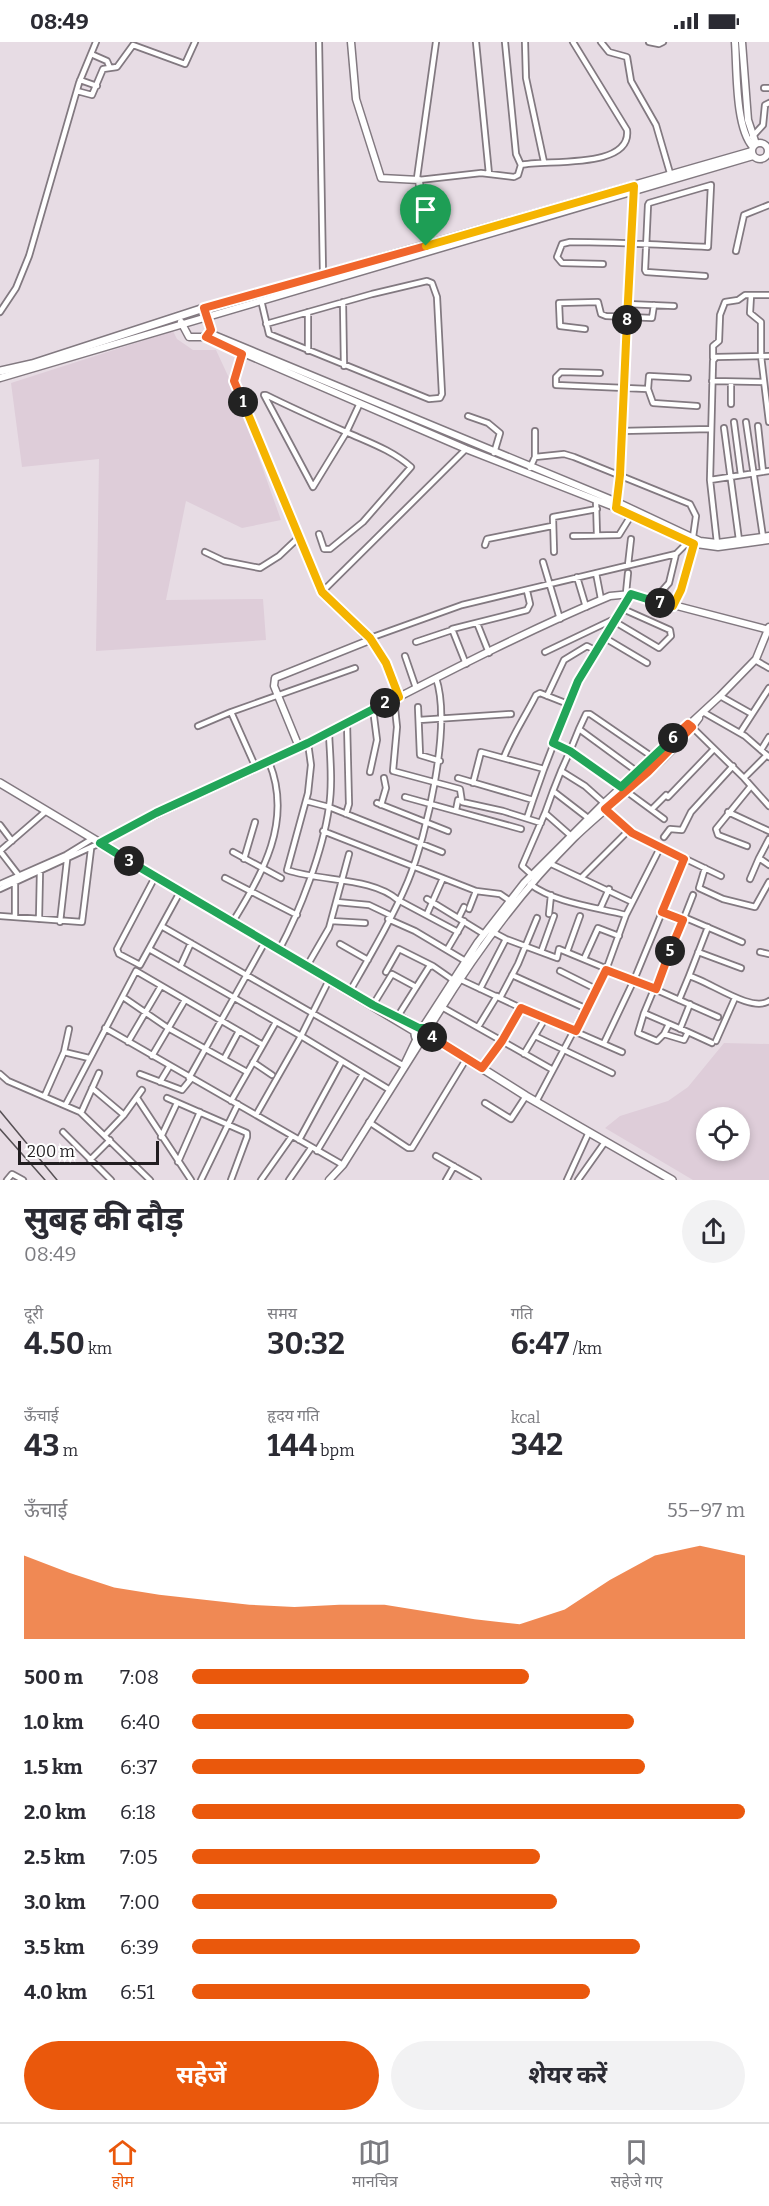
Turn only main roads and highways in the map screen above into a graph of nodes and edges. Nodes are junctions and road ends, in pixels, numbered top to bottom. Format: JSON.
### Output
{"nodes":[{"id":1,"x":204,"y":308,"type":"road end"},
{"id":2,"x":0,"y":371,"type":"edge"},
{"id":3,"x":0,"y":783,"type":"edge"},
{"id":4,"x":4,"y":789,"type":"edge"},
{"id":5,"x":373,"y":1005,"type":"junction"},
{"id":6,"x":422,"y":1034,"type":"junction"},
{"id":7,"x":482,"y":1068,"type":"junction"},
{"id":8,"x":672,"y":1180,"type":"edge"}],
"edges":[{"from":1,"to":2,"type":"main road"},
{"from":3,"to":4,"type":"main road"},
{"from":4,"to":5,"type":"main road"},
{"from":5,"to":6,"type":"main road"},
{"from":5,"to":6,"type":"main road"},
{"from":6,"to":7,"type":"main road"},
{"from":6,"to":7,"type":"main road"},
{"from":7,"to":8,"type":"main road"}]}
